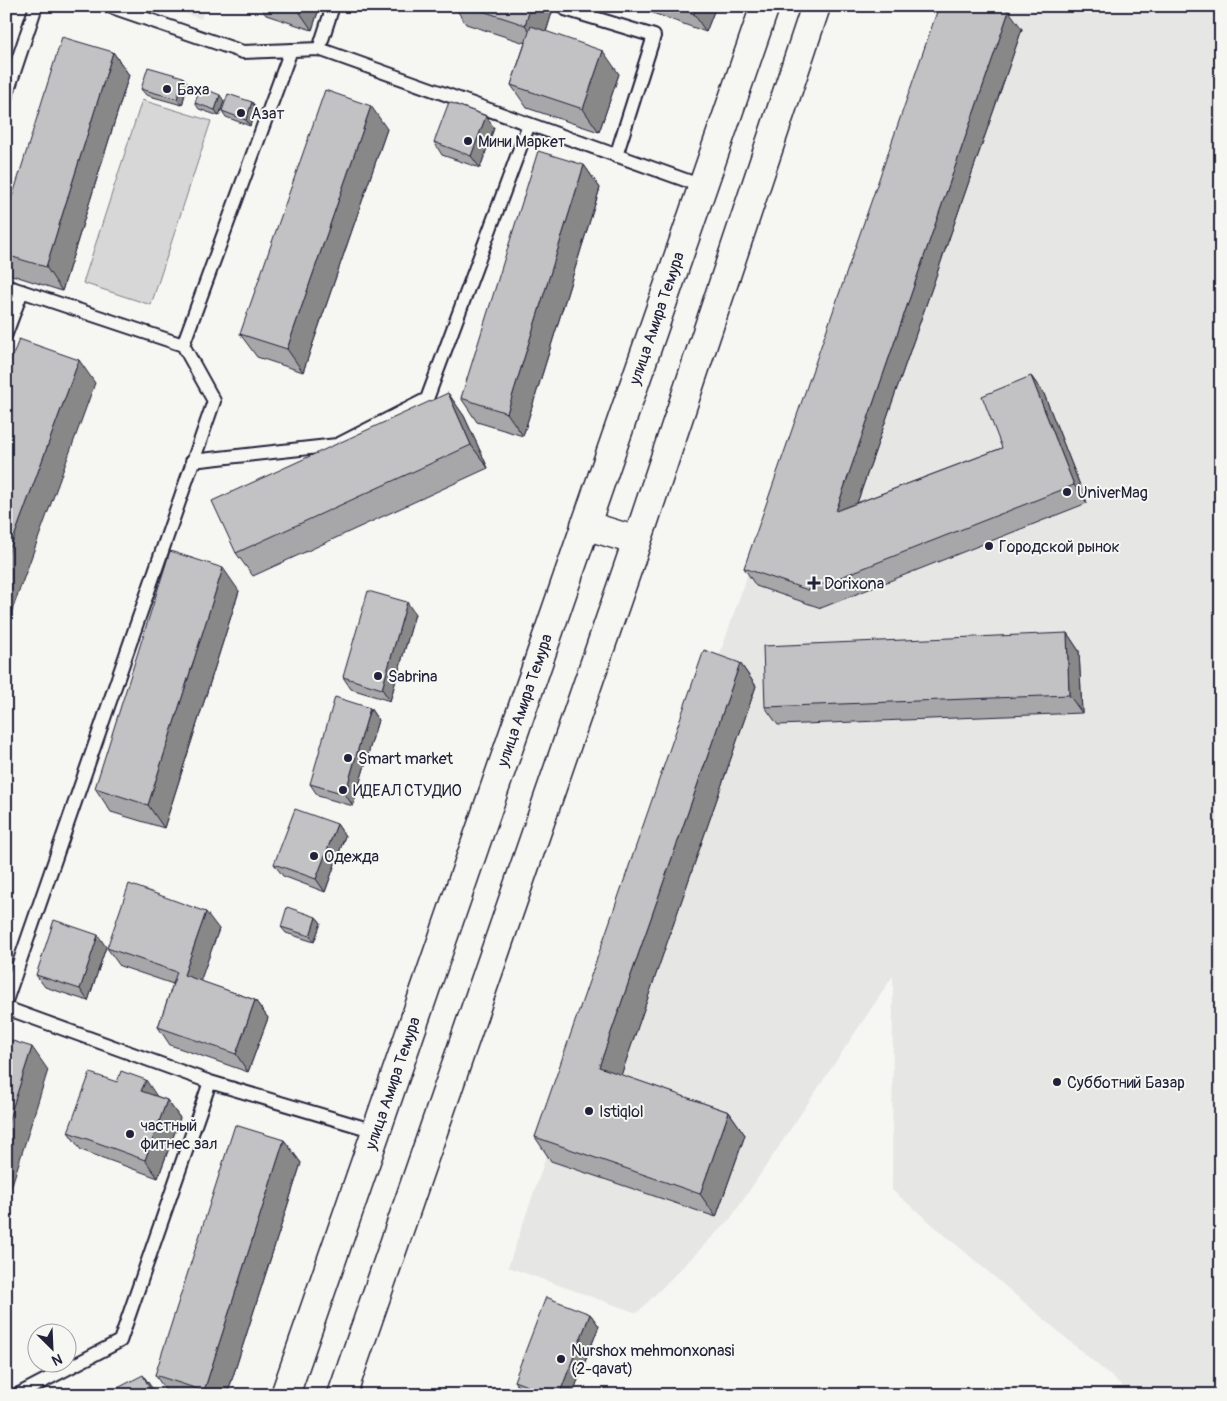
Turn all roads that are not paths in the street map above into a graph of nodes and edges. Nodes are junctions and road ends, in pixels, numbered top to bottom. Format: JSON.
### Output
{"nodes":[{"id":1,"x":36,"y":6,"type":"edge"},
{"id":2,"x":109,"y":6,"type":"edge"},
{"id":3,"x":333,"y":6,"type":"edge"},
{"id":4,"x":765,"y":6,"type":"edge"},
{"id":5,"x":816,"y":6,"type":"edge"},
{"id":6,"x":565,"y":9,"type":"dead end"},
{"id":7,"x":291,"y":50,"type":"junction"},
{"id":8,"x":319,"y":50,"type":"junction"},
{"id":9,"x":6,"y":96,"type":"edge"},
{"id":10,"x":529,"y":124,"type":"junction"},
{"id":11,"x":616,"y":156,"type":"junction"},
{"id":12,"x":702,"y":186,"type":"junction"},
{"id":13,"x":6,"y":286,"type":"edge"},
{"id":14,"x":22,"y":291,"type":"junction"},
{"id":15,"x":6,"y":334,"type":"edge"},
{"id":16,"x":183,"y":345,"type":"junction"},
{"id":17,"x":192,"y":461,"type":"junction"},
{"id":18,"x":585,"y":525,"type":"junction"},
{"id":19,"x":637,"y":541,"type":"junction"},
{"id":20,"x":6,"y":1001,"type":"edge"},
{"id":21,"x":6,"y":1008,"type":"edge"},
{"id":22,"x":210,"y":1082,"type":"junction"},
{"id":23,"x":376,"y":1130,"type":"junction"},
{"id":24,"x":18,"y":1395,"type":"edge"},
{"id":25,"x":284,"y":1395,"type":"edge"},
{"id":26,"x":342,"y":1395,"type":"edge"}],
"edges":[{"from":1,"to":9,"type":"lane"},
{"from":2,"to":7,"type":"lane"},
{"from":3,"to":8,"type":"lane"},
{"from":4,"to":12,"type":"main road","name":"улица Амира Темура"},
{"from":5,"to":19,"type":"main road"},
{"from":6,"to":11,"type":"lane"},
{"from":7,"to":8,"type":"lane"},
{"from":7,"to":16,"type":"lane"},
{"from":8,"to":10,"type":"lane"},
{"from":10,"to":11,"type":"lane"},
{"from":10,"to":17,"type":"lane"},
{"from":11,"to":12,"type":"lane"},
{"from":12,"to":18,"type":"main road","name":"улица Амира Темура"},
{"from":13,"to":14,"type":"lane"},
{"from":14,"to":15,"type":"lane"},
{"from":14,"to":16,"type":"lane"},
{"from":16,"to":17,"type":"lane"},
{"from":17,"to":20,"type":"lane"},
{"from":18,"to":19,"type":"main road"},
{"from":18,"to":23,"type":"main road","name":"улица Амира Темура"},
{"from":19,"to":26,"type":"main road"},
{"from":21,"to":22,"type":"lane"},
{"from":22,"to":23,"type":"lane"},
{"from":22,"to":24,"type":"lane"},
{"from":23,"to":25,"type":"main road","name":"улица Амира Темура"}]}
